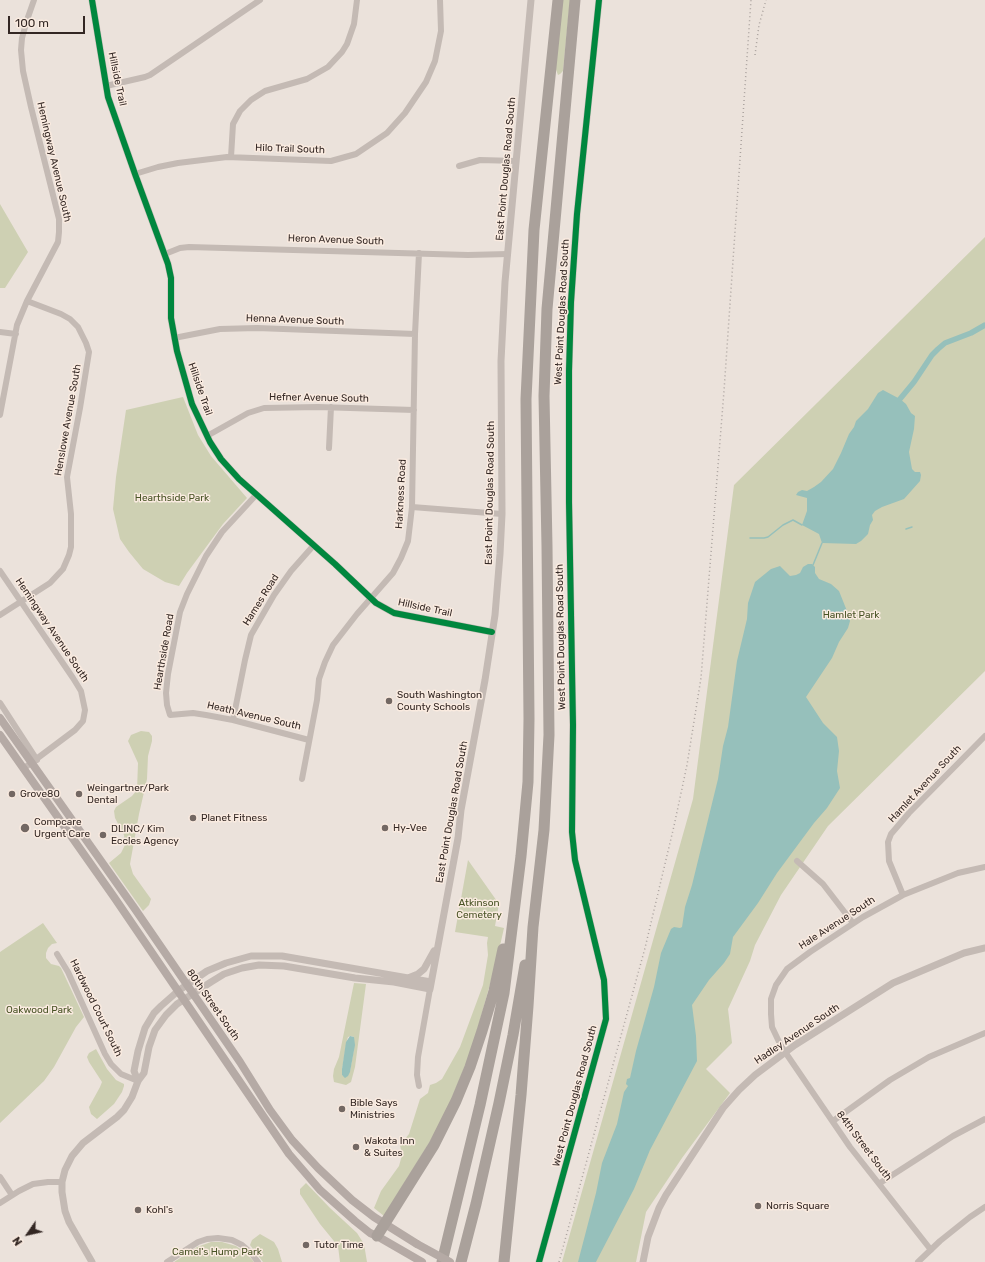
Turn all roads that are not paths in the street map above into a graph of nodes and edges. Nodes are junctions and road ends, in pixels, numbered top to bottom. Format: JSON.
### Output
{"nodes":[{"id":1,"x":34,"y":0,"type":"edge"},
{"id":2,"x":92,"y":0,"type":"edge"},
{"id":3,"x":260,"y":0,"type":"edge"},
{"id":4,"x":357,"y":0,"type":"edge"},
{"id":5,"x":440,"y":0,"type":"edge"},
{"id":6,"x":532,"y":0,"type":"edge"},
{"id":7,"x":558,"y":0,"type":"edge"},
{"id":8,"x":575,"y":0,"type":"edge"},
{"id":9,"x":599,"y":0,"type":"edge"},
{"id":10,"x":106,"y":86,"type":"junction"},
{"id":11,"x":231,"y":158,"type":"junction"},
{"id":12,"x":516,"y":162,"type":"junction"},
{"id":13,"x":459,"y":166,"type":"dead end"},
{"id":14,"x":134,"y":174,"type":"junction"},
{"id":15,"x":419,"y":253,"type":"junction"},
{"id":16,"x":164,"y":254,"type":"junction"},
{"id":17,"x":508,"y":254,"type":"junction"},
{"id":18,"x":27,"y":301,"type":"junction"},
{"id":19,"x":0,"y":332,"type":"edge"},
{"id":20,"x":16,"y":334,"type":"junction"},
{"id":21,"x":415,"y":334,"type":"junction"},
{"id":22,"x":174,"y":338,"type":"junction"},
{"id":23,"x":331,"y":407,"type":"junction"},
{"id":24,"x":414,"y":410,"type":"junction"},
{"id":25,"x":0,"y":415,"type":"edge"},
{"id":26,"x":207,"y":436,"type":"junction"},
{"id":27,"x":329,"y":448,"type":"dead end"},
{"id":28,"x":256,"y":495,"type":"junction"},
{"id":29,"x":412,"y":507,"type":"junction"},
{"id":30,"x":502,"y":514,"type":"junction"},
{"id":31,"x":314,"y":545,"type":"junction"},
{"id":32,"x":0,"y":571,"type":"edge"},
{"id":33,"x":371,"y":599,"type":"junction"},
{"id":34,"x":21,"y":602,"type":"junction"},
{"id":35,"x":0,"y":615,"type":"edge"},
{"id":36,"x":492,"y":632,"type":"junction"},
{"id":37,"x":0,"y":703,"type":"edge"},
{"id":38,"x":170,"y":715,"type":"joint"},
{"id":39,"x":0,"y":718,"type":"edge"},
{"id":40,"x":233,"y":720,"type":"junction"},
{"id":41,"x":0,"y":735,"type":"edge"},
{"id":42,"x":985,"y":736,"type":"edge"},
{"id":43,"x":310,"y":740,"type":"junction"},
{"id":44,"x":34,"y":762,"type":"junction"},
{"id":45,"x":23,"y":769,"type":"junction"},
{"id":46,"x":302,"y":779,"type":"dead end"},
{"id":47,"x":521,"y":856,"type":"junction"},
{"id":48,"x":797,"y":861,"type":"dead end"},
{"id":49,"x":985,"y":867,"type":"edge"},
{"id":50,"x":903,"y":895,"type":"junction"},
{"id":51,"x":853,"y":923,"type":"junction"},
{"id":52,"x":533,"y":927,"type":"junction"},
{"id":53,"x":439,"y":940,"type":"junction"},
{"id":54,"x":985,"y":948,"type":"edge"},
{"id":55,"x":57,"y":954,"type":"dead end"},
{"id":56,"x":408,"y":978,"type":"junction"},
{"id":57,"x":186,"y":985,"type":"junction"},
{"id":58,"x":430,"y":986,"type":"junction"},
{"id":59,"x":178,"y":991,"type":"junction"},
{"id":60,"x":193,"y":994,"type":"junction"},
{"id":61,"x":184,"y":1000,"type":"junction"},
{"id":62,"x":985,"y":1033,"type":"edge"},
{"id":63,"x":786,"y":1052,"type":"junction"},
{"id":64,"x":138,"y":1080,"type":"junction"},
{"id":65,"x":419,"y":1086,"type":"dead end"},
{"id":66,"x":985,"y":1119,"type":"edge"},
{"id":67,"x":833,"y":1121,"type":"junction"},
{"id":68,"x":0,"y":1177,"type":"edge"},
{"id":69,"x":62,"y":1182,"type":"junction"},
{"id":70,"x":880,"y":1184,"type":"junction"},
{"id":71,"x":12,"y":1195,"type":"junction"},
{"id":72,"x":0,"y":1203,"type":"edge"},
{"id":73,"x":985,"y":1207,"type":"edge"},
{"id":74,"x":385,"y":1224,"type":"junction"},
{"id":75,"x":377,"y":1236,"type":"junction"},
{"id":76,"x":931,"y":1250,"type":"junction"},
{"id":77,"x":92,"y":1262,"type":"edge"},
{"id":78,"x":167,"y":1262,"type":"edge"},
{"id":79,"x":258,"y":1262,"type":"edge"},
{"id":80,"x":422,"y":1262,"type":"edge"},
{"id":81,"x":442,"y":1262,"type":"edge"},
{"id":82,"x":450,"y":1262,"type":"edge"},
{"id":83,"x":461,"y":1262,"type":"edge"},
{"id":84,"x":504,"y":1262,"type":"edge"},
{"id":85,"x":539,"y":1262,"type":"edge"},
{"id":86,"x":643,"y":1262,"type":"edge"},
{"id":87,"x":918,"y":1262,"type":"edge"}],
"edges":[{"from":1,"to":18,"type":"street","name":"Hemingway Avenue South"},
{"from":2,"to":10,"type":"street","name":"Hillside Trail"},
{"from":3,"to":10,"type":"street"},
{"from":4,"to":11,"type":"street"},
{"from":5,"to":11,"type":"street","name":"Hilo Trail South"},
{"from":6,"to":12,"type":"street","name":"East Point Douglas Road South"},
{"from":7,"to":47,"type":"highway"},
{"from":8,"to":52,"type":"highway"},
{"from":9,"to":85,"type":"street","name":"West Point Douglas Road South"},
{"from":10,"to":14,"type":"street","name":"Hillside Trail"},
{"from":11,"to":14,"type":"street","name":"Hilo Trail South"},
{"from":12,"to":13,"type":"street"},
{"from":12,"to":17,"type":"street","name":"East Point Douglas Road South"},
{"from":14,"to":16,"type":"street","name":"Hillside Trail"},
{"from":15,"to":16,"type":"street","name":"Heron Avenue South"},
{"from":15,"to":17,"type":"street","name":"Heron Avenue South"},
{"from":15,"to":21,"type":"street","name":"Harkness Road"},
{"from":16,"to":22,"type":"street","name":"Hillside Trail"},
{"from":17,"to":30,"type":"street","name":"East Point Douglas Road South"},
{"from":18,"to":20,"type":"street","name":"Hemingway Avenue South"},
{"from":18,"to":34,"type":"street","name":"Henslowe Avenue South"},
{"from":19,"to":20,"type":"street"},
{"from":20,"to":25,"type":"street","name":"Hemingway Avenue South"},
{"from":21,"to":22,"type":"street","name":"Henna Avenue South"},
{"from":21,"to":24,"type":"street","name":"Harkness Road"},
{"from":22,"to":26,"type":"street","name":"Hillside Trail"},
{"from":23,"to":24,"type":"street","name":"Hefner Avenue South"},
{"from":23,"to":26,"type":"street","name":"Hefner Avenue South"},
{"from":23,"to":27,"type":"street"},
{"from":24,"to":29,"type":"street","name":"Harkness Road"},
{"from":26,"to":28,"type":"street","name":"Hillside Trail"},
{"from":28,"to":31,"type":"street","name":"Hillside Trail"},
{"from":28,"to":38,"type":"street","name":"Hearthside Road"},
{"from":29,"to":30,"type":"street"},
{"from":29,"to":33,"type":"street","name":"Harkness Road"},
{"from":30,"to":36,"type":"street","name":"East Point Douglas Road South"},
{"from":31,"to":33,"type":"street","name":"Hillside Trail"},
{"from":31,"to":40,"type":"street","name":"Hames Road"},
{"from":32,"to":34,"type":"street","name":"Hemingway Avenue South"},
{"from":33,"to":36,"type":"street","name":"Hillside Trail"},
{"from":33,"to":43,"type":"street","name":"Harkness Road"},
{"from":34,"to":35,"type":"street","name":"Henslowe Avenue South"},
{"from":34,"to":44,"type":"street","name":"Hemingway Avenue South"},
{"from":36,"to":53,"type":"street","name":"East Point Douglas Road South"},
{"from":37,"to":44,"type":"street","name":"80th Street South"},
{"from":38,"to":40,"type":"street","name":"Heath Avenue South"},
{"from":39,"to":44,"type":"main road","name":"80th Street South"},
{"from":40,"to":43,"type":"street","name":"Heath Avenue South"},
{"from":41,"to":45,"type":"main road","name":"80th Street South"},
{"from":42,"to":50,"type":"street","name":"Hamlet Avenue South"},
{"from":43,"to":46,"type":"street","name":"Harkness Road"},
{"from":44,"to":45,"type":"street","name":"Hemingway Avenue South"},
{"from":44,"to":57,"type":"main road","name":"80th Street South"},
{"from":45,"to":59,"type":"main road","name":"80th Street South"},
{"from":47,"to":74,"type":"highway"},
{"from":47,"to":81,"type":"highway"},
{"from":48,"to":51,"type":"street"},
{"from":49,"to":50,"type":"street","name":"Hale Avenue South"},
{"from":50,"to":51,"type":"street","name":"Hale Avenue South"},
{"from":51,"to":63,"type":"street","name":"Hale Avenue South"},
{"from":52,"to":83,"type":"highway"},
{"from":52,"to":84,"type":"highway"},
{"from":53,"to":56,"type":"street"},
{"from":53,"to":58,"type":"street","name":"East Point Douglas Road South"},
{"from":54,"to":63,"type":"street","name":"Hadley Avenue South"},
{"from":55,"to":64,"type":"street","name":"Hardwood Court South"},
{"from":56,"to":57,"type":"street"},
{"from":56,"to":58,"type":"street"},
{"from":57,"to":59,"type":"street"},
{"from":57,"to":60,"type":"main road","name":"80th Street South"},
{"from":58,"to":60,"type":"street"},
{"from":58,"to":65,"type":"street","name":"East Point Douglas Road South"},
{"from":59,"to":61,"type":"main road","name":"80th Street South"},
{"from":59,"to":64,"type":"street"},
{"from":60,"to":61,"type":"street"},
{"from":60,"to":74,"type":"main road","name":"80th Street South"},
{"from":61,"to":64,"type":"street"},
{"from":61,"to":75,"type":"main road","name":"80th Street South"},
{"from":62,"to":67,"type":"street"},
{"from":63,"to":67,"type":"street","name":"84th Street South"},
{"from":63,"to":86,"type":"street","name":"Hadley Avenue South"},
{"from":64,"to":69,"type":"street"},
{"from":66,"to":70,"type":"street"},
{"from":67,"to":70,"type":"street","name":"84th Street South"},
{"from":68,"to":71,"type":"street"},
{"from":69,"to":71,"type":"street"},
{"from":69,"to":77,"type":"street"},
{"from":70,"to":76,"type":"street","name":"84th Street South"},
{"from":71,"to":72,"type":"street"},
{"from":73,"to":76,"type":"street"},
{"from":74,"to":75,"type":"highway"},
{"from":74,"to":82,"type":"main road","name":"80th Street South","bridge":true},
{"from":75,"to":80,"type":"main road","name":"80th Street South"},
{"from":76,"to":87,"type":"street"},
{"from":78,"to":79,"type":"street"}]}
